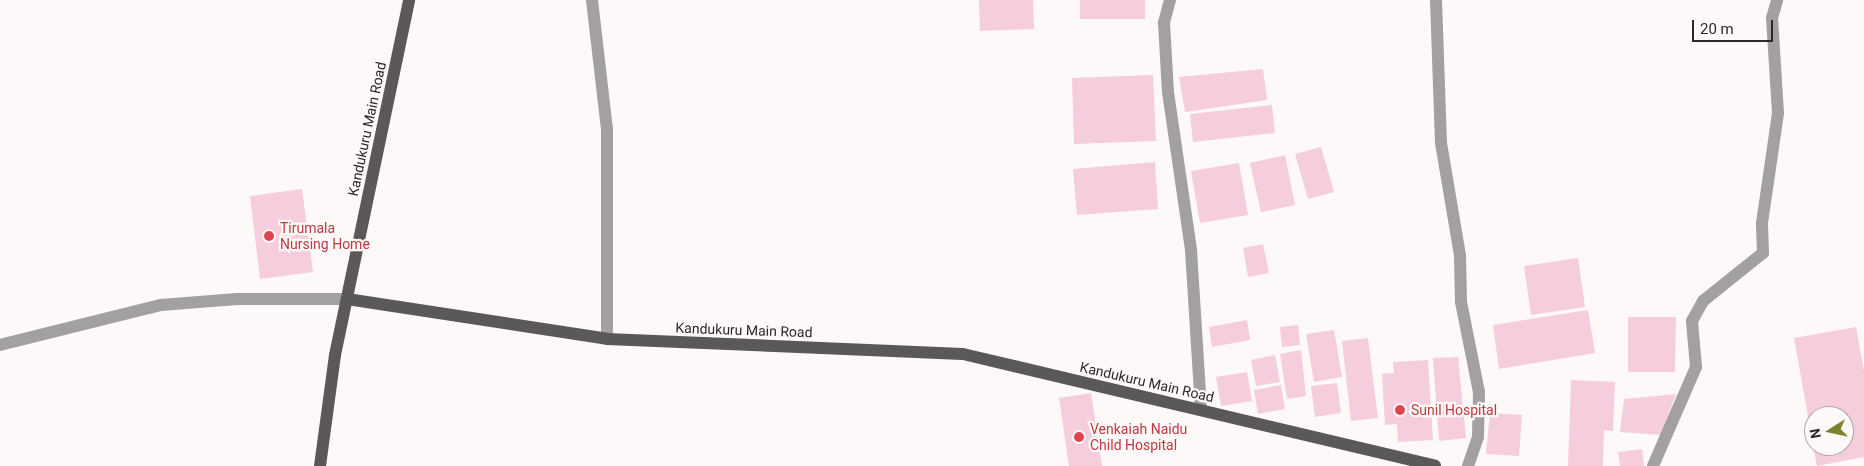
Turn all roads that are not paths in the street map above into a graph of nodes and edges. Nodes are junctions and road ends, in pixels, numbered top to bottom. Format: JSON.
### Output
{"nodes":[{"id":1,"x":408,"y":0,"type":"edge"},
{"id":2,"x":592,"y":0,"type":"edge"},
{"id":3,"x":1170,"y":0,"type":"edge"},
{"id":4,"x":1436,"y":0,"type":"edge"},
{"id":5,"x":1777,"y":0,"type":"edge"},
{"id":6,"x":347,"y":300,"type":"junction"},
{"id":7,"x":607,"y":339,"type":"junction"},
{"id":8,"x":0,"y":345,"type":"edge"},
{"id":9,"x":1201,"y":410,"type":"junction"},
{"id":10,"x":320,"y":466,"type":"edge"},
{"id":11,"x":1435,"y":466,"type":"edge"},
{"id":12,"x":1468,"y":466,"type":"edge"},
{"id":13,"x":1652,"y":466,"type":"edge"}],
"edges":[{"from":1,"to":6,"type":"main road","name":"Kandukuru Main Road"},
{"from":2,"to":7,"type":"street"},
{"from":3,"to":9,"type":"street"},
{"from":4,"to":12,"type":"street"},
{"from":5,"to":13,"type":"street"},
{"from":6,"to":7,"type":"main road","name":"Kandukuru Main Road"},
{"from":6,"to":8,"type":"street"},
{"from":6,"to":10,"type":"main road"},
{"from":7,"to":9,"type":"main road","name":"Kandukuru Main Road"},
{"from":9,"to":11,"type":"main road","name":"Kandukuru Main Road"}]}
